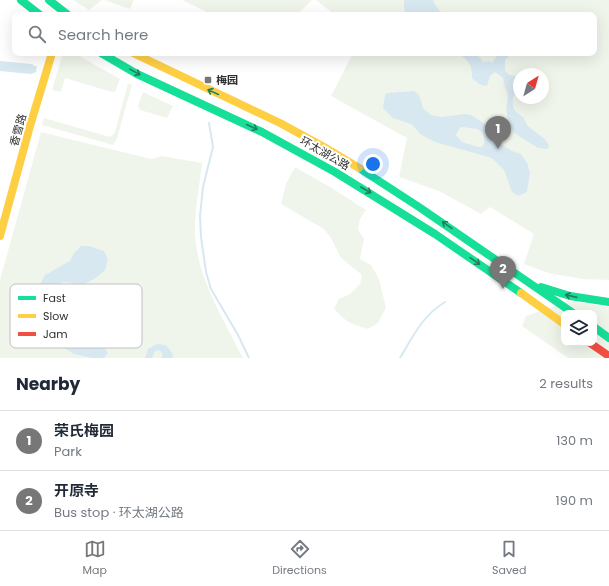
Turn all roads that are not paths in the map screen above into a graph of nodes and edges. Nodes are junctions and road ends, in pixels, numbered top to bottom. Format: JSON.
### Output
{"nodes":[{"id":1,"x":21,"y":0,"type":"edge"},
{"id":2,"x":49,"y":0,"type":"edge"},
{"id":3,"x":36,"y":12,"type":"edge"},
{"id":4,"x":64,"y":12,"type":"edge"},
{"id":5,"x":51,"y":56,"type":"edge"},
{"id":6,"x":106,"y":56,"type":"edge"},
{"id":7,"x":138,"y":56,"type":"edge"},
{"id":8,"x":0,"y":236,"type":"edge"},
{"id":9,"x":525,"y":280,"type":"junction"},
{"id":10,"x":609,"y":302,"type":"edge"},
{"id":11,"x":569,"y":310,"type":"edge"},
{"id":12,"x":561,"y":322,"type":"edge"},
{"id":13,"x":597,"y":329,"type":"edge"},
{"id":14,"x":609,"y":338,"type":"edge"},
{"id":15,"x":594,"y":346,"type":"edge"},
{"id":16,"x":609,"y":356,"type":"edge"}],
"edges":[{"from":1,"to":3,"type":"main road"},
{"from":2,"to":4,"type":"main road"},
{"from":5,"to":8,"type":"main road","name":"香雪路"},
{"from":6,"to":12,"type":"main road","name":"环太湖公路","one_way":true},
{"from":9,"to":7,"type":"main road","name":"环太湖公路","one_way":true},
{"from":10,"to":9,"type":"main road","one_way":true},
{"from":9,"to":11,"type":"main road","name":"环太湖公路"},
{"from":13,"to":14,"type":"main road"},
{"from":15,"to":16,"type":"main road"}]}
